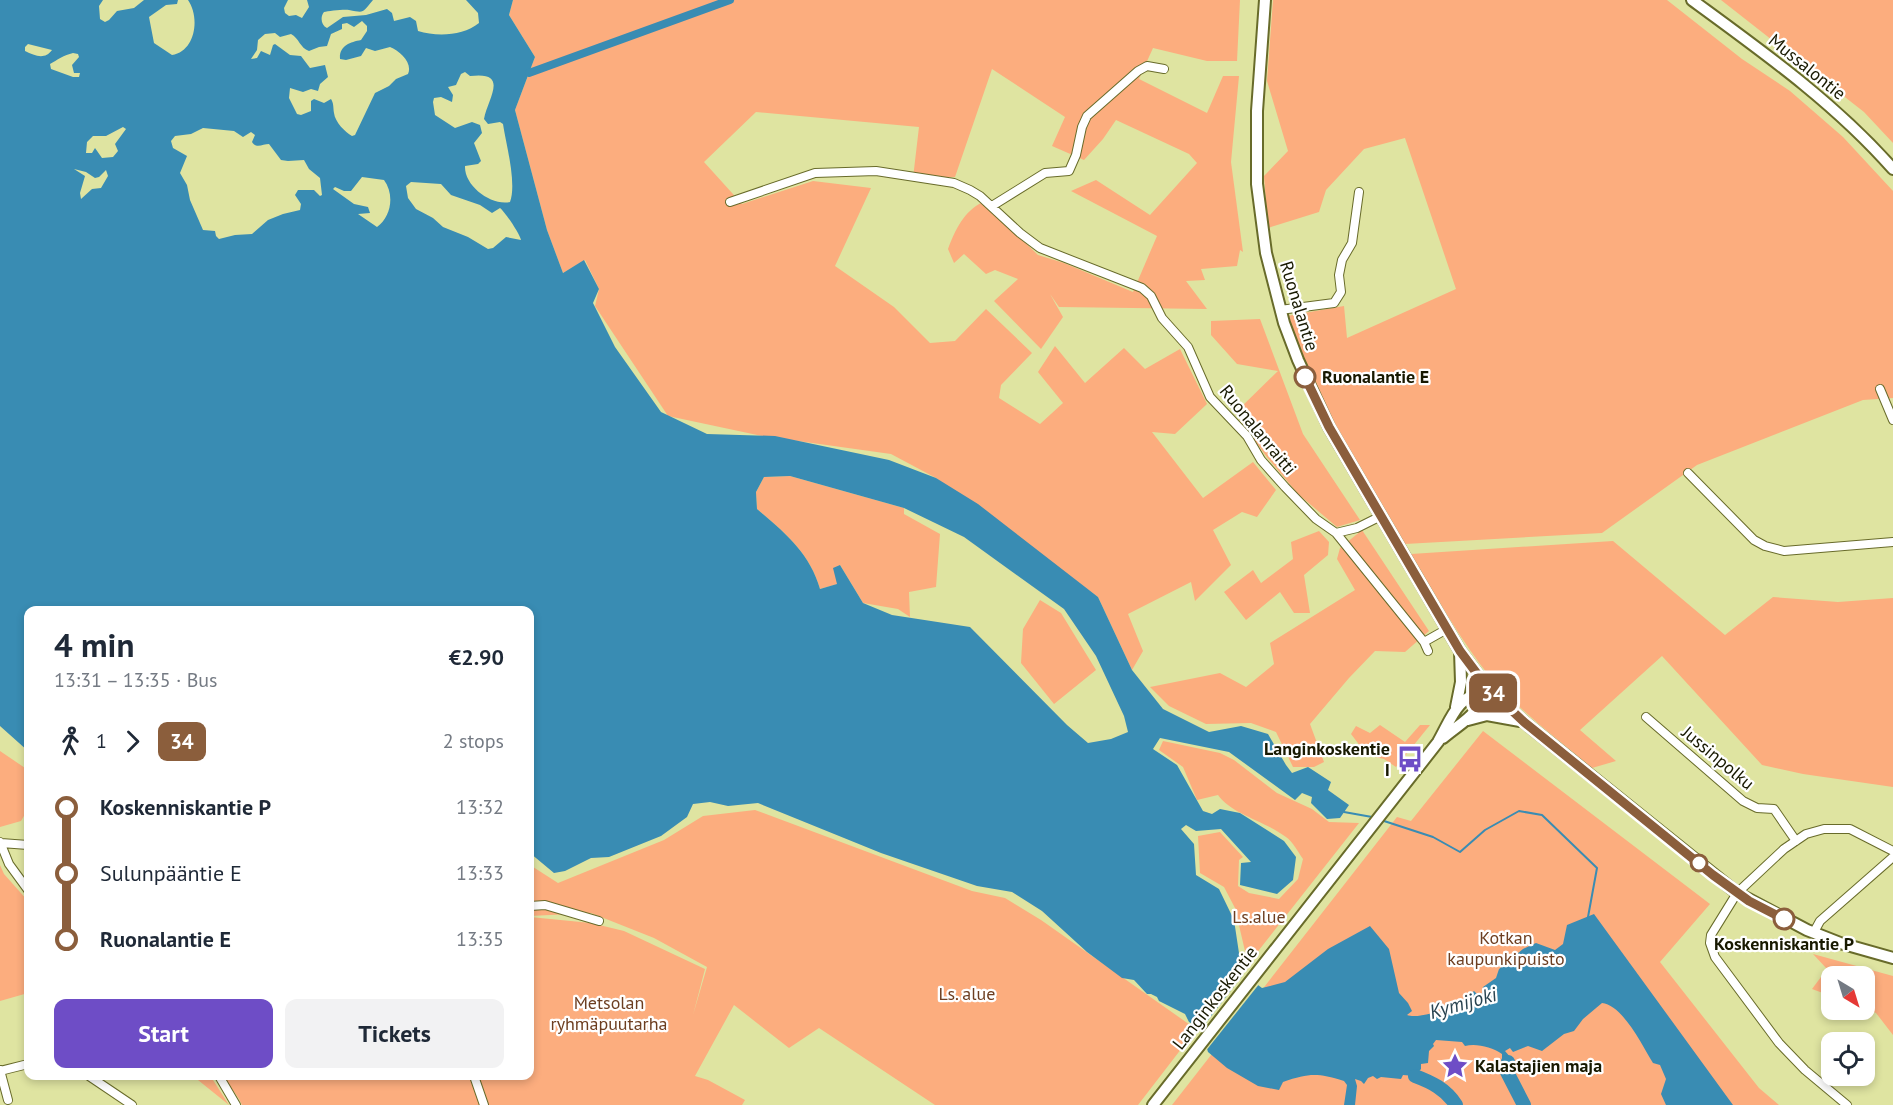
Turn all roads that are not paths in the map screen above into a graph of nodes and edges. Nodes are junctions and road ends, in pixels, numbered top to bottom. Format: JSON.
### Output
{"nodes":[{"id":1,"x":1265,"y":0,"type":"edge"},
{"id":2,"x":1692,"y":0,"type":"edge"},
{"id":3,"x":1164,"y":69,"type":"dead end"},
{"id":4,"x":1893,"y":169,"type":"edge"},
{"id":5,"x":1359,"y":192,"type":"dead end"},
{"id":6,"x":730,"y":202,"type":"dead end"},
{"id":7,"x":992,"y":206,"type":"junction"},
{"id":8,"x":1280,"y":310,"type":"junction"},
{"id":9,"x":1880,"y":389,"type":"dead end"},
{"id":10,"x":1893,"y":420,"type":"edge"},
{"id":11,"x":1688,"y":473,"type":"dead end"},
{"id":12,"x":1381,"y":516,"type":"junction"},
{"id":13,"x":1336,"y":533,"type":"junction"},
{"id":14,"x":1893,"y":542,"type":"edge"},
{"id":15,"x":1447,"y":629,"type":"junction"},
{"id":16,"x":1424,"y":642,"type":"junction"},
{"id":17,"x":1428,"y":651,"type":"dead end"},
{"id":18,"x":1460,"y":651,"type":"junction"},
{"id":19,"x":1487,"y":687,"type":"junction"},
{"id":20,"x":1455,"y":708,"type":"junction"},
{"id":21,"x":1646,"y":717,"type":"dead end"},
{"id":22,"x":1524,"y":722,"type":"junction"},
{"id":23,"x":1463,"y":723,"type":"junction"},
{"id":24,"x":1438,"y":742,"type":"junction"},
{"id":25,"x":1796,"y":841,"type":"junction"},
{"id":26,"x":0,"y":842,"type":"edge"},
{"id":27,"x":24,"y":845,"type":"edge"},
{"id":28,"x":1893,"y":851,"type":"edge"},
{"id":29,"x":1893,"y":857,"type":"edge"},
{"id":30,"x":24,"y":885,"type":"edge"},
{"id":31,"x":1737,"y":893,"type":"junction"},
{"id":32,"x":534,"y":906,"type":"edge"},
{"id":33,"x":599,"y":921,"type":"dead end"},
{"id":34,"x":1814,"y":932,"type":"junction"},
{"id":35,"x":1893,"y":958,"type":"edge"},
{"id":36,"x":24,"y":1065,"type":"edge"},
{"id":37,"x":0,"y":1071,"type":"edge"},
{"id":38,"x":94,"y":1080,"type":"edge"},
{"id":39,"x":221,"y":1080,"type":"edge"},
{"id":40,"x":475,"y":1080,"type":"edge"},
{"id":41,"x":8,"y":1100,"type":"dead end"},
{"id":42,"x":132,"y":1105,"type":"edge"},
{"id":43,"x":236,"y":1105,"type":"edge"},
{"id":44,"x":484,"y":1105,"type":"edge"},
{"id":45,"x":1153,"y":1105,"type":"edge"},
{"id":46,"x":1847,"y":1105,"type":"edge"}],
"edges":[{"from":1,"to":8,"type":"street","name":"Ruonalantie"},
{"from":2,"to":4,"type":"street","name":"Mussalontie"},
{"from":3,"to":7,"type":"street"},
{"from":5,"to":8,"type":"street"},
{"from":6,"to":7,"type":"street","name":"Ruonalanraitti"},
{"from":7,"to":13,"type":"street","name":"Ruonalanraitti"},
{"from":8,"to":12,"type":"street","name":"Ruonalantie"},
{"from":9,"to":10,"type":"street"},
{"from":11,"to":14,"type":"street"},
{"from":12,"to":13,"type":"street"},
{"from":12,"to":15,"type":"street","name":"Ruonalantie"},
{"from":13,"to":16,"type":"street","name":"Ruonalanraitti"},
{"from":15,"to":16,"type":"street"},
{"from":15,"to":18,"type":"street","name":"Ruonalantie"},
{"from":16,"to":17,"type":"street","name":"Ruonalanraitti"},
{"from":18,"to":19,"type":"street","name":"Ruonalantie"},
{"from":18,"to":20,"type":"street","name":"Ruonalantie"},
{"from":19,"to":20,"type":"street","name":"Langinkoskentie"},
{"from":19,"to":22,"type":"street","name":"Ruonalantie"},
{"from":19,"to":23,"type":"street","name":"Langinkoskentie"},
{"from":20,"to":24,"type":"street","name":"Langinkoskentie"},
{"from":21,"to":25,"type":"street","name":"Jussinpolku"},
{"from":22,"to":23,"type":"street"},
{"from":22,"to":31,"type":"street","name":"Ruonalantie"},
{"from":23,"to":24,"type":"street","name":"Langinkoskentie"},
{"from":24,"to":45,"type":"street","name":"Langinkoskentie"},
{"from":25,"to":28,"type":"street"},
{"from":25,"to":31,"type":"street"},
{"from":26,"to":27,"type":"street"},
{"from":26,"to":30,"type":"street"},
{"from":29,"to":34,"type":"street"},
{"from":31,"to":34,"type":"street","name":"Ruonalantie"},
{"from":31,"to":46,"type":"street"},
{"from":32,"to":33,"type":"street"},
{"from":34,"to":35,"type":"street","name":"Ruonalantie"},
{"from":36,"to":37,"type":"street"},
{"from":37,"to":41,"type":"street"},
{"from":38,"to":42,"type":"street"},
{"from":39,"to":43,"type":"street"},
{"from":40,"to":44,"type":"street"}]}
